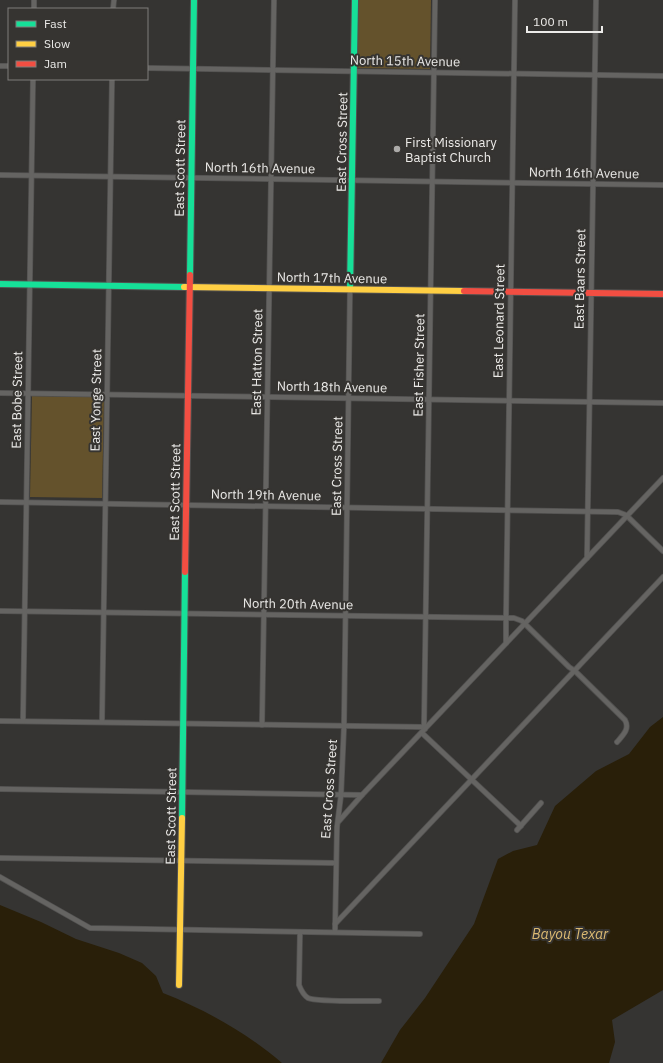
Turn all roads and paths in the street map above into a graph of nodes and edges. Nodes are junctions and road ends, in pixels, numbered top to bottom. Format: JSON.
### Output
{"nodes":[{"id":1,"x":194,"y":0,"type":"edge"},
{"id":2,"x":274,"y":0,"type":"edge"},
{"id":3,"x":355,"y":0,"type":"edge"},
{"id":4,"x":435,"y":0,"type":"edge"},
{"id":5,"x":515,"y":0,"type":"edge"},
{"id":6,"x":596,"y":0,"type":"edge"},
{"id":7,"x":148,"y":68,"type":"edge"},
{"id":8,"x":193,"y":69,"type":"junction"},
{"id":9,"x":273,"y":70,"type":"junction"},
{"id":10,"x":354,"y":72,"type":"junction"},
{"id":11,"x":434,"y":73,"type":"junction"},
{"id":12,"x":514,"y":74,"type":"junction"},
{"id":13,"x":594,"y":75,"type":"junction"},
{"id":14,"x":663,"y":76,"type":"edge"},
{"id":15,"x":33,"y":80,"type":"edge"},
{"id":16,"x":112,"y":80,"type":"edge"},
{"id":17,"x":0,"y":175,"type":"edge"},
{"id":18,"x":32,"y":176,"type":"junction"},
{"id":19,"x":111,"y":177,"type":"junction"},
{"id":20,"x":191,"y":178,"type":"junction"},
{"id":21,"x":271,"y":179,"type":"junction"},
{"id":22,"x":352,"y":181,"type":"junction"},
{"id":23,"x":432,"y":182,"type":"junction"},
{"id":24,"x":513,"y":183,"type":"junction"},
{"id":25,"x":593,"y":184,"type":"junction"},
{"id":26,"x":663,"y":185,"type":"edge"},
{"id":27,"x":0,"y":284,"type":"edge"},
{"id":28,"x":30,"y":284,"type":"junction"},
{"id":29,"x":109,"y":286,"type":"junction"},
{"id":30,"x":190,"y":287,"type":"junction"},
{"id":31,"x":270,"y":288,"type":"junction"},
{"id":32,"x":350,"y":289,"type":"junction"},
{"id":33,"x":431,"y":290,"type":"junction"},
{"id":34,"x":511,"y":292,"type":"junction"},
{"id":35,"x":591,"y":293,"type":"junction"},
{"id":36,"x":663,"y":294,"type":"edge"},
{"id":37,"x":0,"y":393,"type":"edge"},
{"id":38,"x":28,"y":394,"type":"junction"},
{"id":39,"x":107,"y":395,"type":"junction"},
{"id":40,"x":188,"y":396,"type":"junction"},
{"id":41,"x":268,"y":397,"type":"junction"},
{"id":42,"x":349,"y":398,"type":"junction"},
{"id":43,"x":430,"y":400,"type":"junction"},
{"id":44,"x":509,"y":401,"type":"junction"},
{"id":45,"x":589,"y":402,"type":"junction"},
{"id":46,"x":663,"y":403,"type":"edge"},
{"id":47,"x":663,"y":478,"type":"edge"},
{"id":48,"x":0,"y":502,"type":"edge"},
{"id":49,"x":27,"y":502,"type":"junction"},
{"id":50,"x":106,"y":503,"type":"junction"},
{"id":51,"x":186,"y":504,"type":"junction"},
{"id":52,"x":266,"y":506,"type":"junction"},
{"id":53,"x":347,"y":507,"type":"junction"},
{"id":54,"x":428,"y":508,"type":"junction"},
{"id":55,"x":508,"y":509,"type":"junction"},
{"id":56,"x":588,"y":510,"type":"junction"},
{"id":57,"x":626,"y":516,"type":"junction"},
{"id":58,"x":663,"y":551,"type":"edge"},
{"id":59,"x":587,"y":558,"type":"junction"},
{"id":60,"x":663,"y":577,"type":"edge"},
{"id":61,"x":0,"y":611,"type":"edge"},
{"id":62,"x":25,"y":611,"type":"junction"},
{"id":63,"x":104,"y":612,"type":"junction"},
{"id":64,"x":185,"y":614,"type":"junction"},
{"id":65,"x":264,"y":614,"type":"junction"},
{"id":66,"x":346,"y":616,"type":"junction"},
{"id":67,"x":426,"y":617,"type":"junction"},
{"id":68,"x":506,"y":618,"type":"junction"},
{"id":69,"x":525,"y":624,"type":"junction"},
{"id":70,"x":506,"y":643,"type":"junction"},
{"id":71,"x":575,"y":671,"type":"junction"},
{"id":72,"x":0,"y":721,"type":"edge"},
{"id":73,"x":23,"y":721,"type":"junction"},
{"id":74,"x":102,"y":722,"type":"junction"},
{"id":75,"x":183,"y":724,"type":"junction"},
{"id":76,"x":262,"y":725,"type":"junction"},
{"id":77,"x":344,"y":726,"type":"junction"},
{"id":78,"x":424,"y":730,"type":"junction"},
{"id":79,"x":617,"y":742,"type":"dead end"},
{"id":80,"x":472,"y":780,"type":"junction"},
{"id":81,"x":0,"y":789,"type":"edge"},
{"id":82,"x":182,"y":792,"type":"junction"},
{"id":83,"x":341,"y":795,"type":"junction"},
{"id":84,"x":362,"y":795,"type":"junction"},
{"id":85,"x":541,"y":803,"type":"dead end"},
{"id":86,"x":521,"y":826,"type":"junction"},
{"id":87,"x":337,"y":827,"type":"junction"},
{"id":88,"x":517,"y":830,"type":"dead end"},
{"id":89,"x":0,"y":858,"type":"edge"},
{"id":90,"x":181,"y":861,"type":"junction"},
{"id":91,"x":336,"y":863,"type":"junction"},
{"id":92,"x":0,"y":877,"type":"edge"},
{"id":93,"x":335,"y":924,"type":"junction"},
{"id":94,"x":180,"y":930,"type":"junction"},
{"id":95,"x":300,"y":932,"type":"junction"},
{"id":96,"x":335,"y":932,"type":"junction"},
{"id":97,"x":420,"y":934,"type":"dead end"},
{"id":98,"x":179,"y":985,"type":"dead end"},
{"id":99,"x":379,"y":1001,"type":"dead end"}],
"edges":[{"from":1,"to":8,"type":"street","name":"East Scott Street"},
{"from":2,"to":9,"type":"street","name":"East Hatton Street"},
{"from":3,"to":10,"type":"street","name":"East Cross Street"},
{"from":4,"to":11,"type":"street","name":"East Fisher Street"},
{"from":5,"to":12,"type":"street","name":"East Leonard Street"},
{"from":6,"to":13,"type":"street","name":"East Baars Street"},
{"from":7,"to":8,"type":"street","name":"North 15th Avenue"},
{"from":8,"to":9,"type":"street","name":"North 15th Avenue"},
{"from":8,"to":20,"type":"street","name":"East Scott Street"},
{"from":9,"to":10,"type":"street","name":"North 15th Avenue"},
{"from":9,"to":21,"type":"street","name":"East Hatton Street"},
{"from":10,"to":11,"type":"street","name":"North 15th Avenue"},
{"from":10,"to":22,"type":"street","name":"East Cross Street"},
{"from":11,"to":12,"type":"street","name":"North 15th Avenue"},
{"from":11,"to":23,"type":"street","name":"East Fisher Street"},
{"from":12,"to":13,"type":"street","name":"North 15th Avenue"},
{"from":12,"to":24,"type":"street","name":"East Leonard Street"},
{"from":13,"to":14,"type":"street","name":"North 15th Avenue"},
{"from":13,"to":25,"type":"street","name":"East Baars Street"},
{"from":15,"to":18,"type":"street","name":"East Bobe Street"},
{"from":16,"to":19,"type":"street","name":"East Yonge Street"},
{"from":17,"to":18,"type":"street","name":"North 16th Avenue"},
{"from":18,"to":19,"type":"street","name":"North 16th Avenue"},
{"from":18,"to":28,"type":"street","name":"East Bobe Street"},
{"from":19,"to":20,"type":"street","name":"North 16th Avenue"},
{"from":19,"to":29,"type":"street","name":"East Yonge Street"},
{"from":20,"to":21,"type":"street","name":"North 16th Avenue"},
{"from":20,"to":30,"type":"street","name":"East Scott Street"},
{"from":21,"to":22,"type":"street","name":"North 16th Avenue"},
{"from":21,"to":31,"type":"street","name":"East Hatton Street"},
{"from":22,"to":23,"type":"street","name":"North 16th Avenue"},
{"from":22,"to":32,"type":"street","name":"East Cross Street"},
{"from":23,"to":24,"type":"street","name":"North 16th Avenue"},
{"from":23,"to":33,"type":"street","name":"East Fisher Street"},
{"from":24,"to":25,"type":"street","name":"North 16th Avenue"},
{"from":24,"to":34,"type":"street","name":"East Leonard Street"},
{"from":25,"to":26,"type":"street","name":"North 16th Avenue"},
{"from":25,"to":35,"type":"street","name":"East Baars Street"},
{"from":27,"to":28,"type":"street","name":"North 17th Avenue"},
{"from":28,"to":29,"type":"street","name":"North 17th Avenue"},
{"from":28,"to":38,"type":"street","name":"East Bobe Street"},
{"from":29,"to":30,"type":"street","name":"North 17th Avenue"},
{"from":29,"to":39,"type":"street","name":"East Yonge Street"},
{"from":30,"to":31,"type":"street","name":"North 17th Avenue"},
{"from":30,"to":40,"type":"street","name":"East Scott Street"},
{"from":31,"to":32,"type":"street","name":"North 17th Avenue"},
{"from":31,"to":41,"type":"street","name":"East Hatton Street"},
{"from":32,"to":33,"type":"street","name":"North 17th Avenue"},
{"from":32,"to":42,"type":"street","name":"East Cross Street"},
{"from":33,"to":34,"type":"street","name":"North 17th Avenue"},
{"from":33,"to":43,"type":"street","name":"East Fisher Street"},
{"from":34,"to":35,"type":"street","name":"North 17th Avenue"},
{"from":34,"to":44,"type":"street","name":"East Leonard Street"},
{"from":35,"to":36,"type":"street","name":"North 17th Avenue"},
{"from":35,"to":45,"type":"street","name":"East Baars Street"},
{"from":37,"to":38,"type":"street","name":"North 18th Avenue"},
{"from":38,"to":39,"type":"street","name":"North 18th Avenue"},
{"from":38,"to":49,"type":"street","name":"East Bobe Street"},
{"from":39,"to":40,"type":"street","name":"North 18th Avenue"},
{"from":39,"to":50,"type":"street","name":"East Yonge Street"},
{"from":40,"to":41,"type":"street","name":"North 18th Avenue"},
{"from":40,"to":51,"type":"street","name":"East Scott Street"},
{"from":41,"to":42,"type":"street","name":"North 18th Avenue"},
{"from":41,"to":52,"type":"street","name":"East Hatton Street"},
{"from":42,"to":43,"type":"street","name":"North 18th Avenue"},
{"from":42,"to":53,"type":"street","name":"East Cross Street"},
{"from":43,"to":44,"type":"street","name":"North 18th Avenue"},
{"from":43,"to":54,"type":"street","name":"East Fisher Street"},
{"from":44,"to":45,"type":"street","name":"North 18th Avenue"},
{"from":44,"to":55,"type":"street","name":"East Leonard Street"},
{"from":45,"to":46,"type":"street","name":"North 18th Avenue"},
{"from":45,"to":56,"type":"street","name":"East Baars Street"},
{"from":47,"to":57,"type":"street"},
{"from":48,"to":49,"type":"street","name":"North 19th Avenue"},
{"from":49,"to":50,"type":"street","name":"North 19th Avenue"},
{"from":49,"to":62,"type":"street","name":"East Bobe Street"},
{"from":50,"to":51,"type":"street","name":"North 19th Avenue"},
{"from":50,"to":63,"type":"street","name":"East Yonge Street"},
{"from":51,"to":52,"type":"street","name":"North 19th Avenue"},
{"from":51,"to":64,"type":"street","name":"East Scott Street"},
{"from":52,"to":53,"type":"street","name":"North 19th Avenue"},
{"from":52,"to":65,"type":"street","name":"East Hatton Street"},
{"from":53,"to":54,"type":"street","name":"North 19th Avenue"},
{"from":53,"to":66,"type":"street","name":"East Cross Street"},
{"from":54,"to":55,"type":"street","name":"North 19th Avenue"},
{"from":54,"to":67,"type":"street","name":"East Fisher Street"},
{"from":55,"to":56,"type":"street","name":"North 19th Avenue"},
{"from":55,"to":68,"type":"street","name":"East Leonard Street"},
{"from":56,"to":57,"type":"street","name":"North 19th Avenue"},
{"from":56,"to":59,"type":"street","name":"East Baars Street"},
{"from":57,"to":58,"type":"street"},
{"from":57,"to":59,"type":"street"},
{"from":59,"to":69,"type":"street"},
{"from":60,"to":71,"type":"street"},
{"from":61,"to":62,"type":"street","name":"North 20th Avenue"},
{"from":62,"to":63,"type":"street","name":"North 20th Avenue"},
{"from":62,"to":73,"type":"street","name":"East Bobe Street"},
{"from":63,"to":64,"type":"street","name":"North 20th Avenue"},
{"from":63,"to":74,"type":"street","name":"East Yonge Street"},
{"from":64,"to":65,"type":"street","name":"North 20th Avenue"},
{"from":64,"to":75,"type":"street","name":"East Scott Street"},
{"from":65,"to":66,"type":"street","name":"North 20th Avenue"},
{"from":65,"to":76,"type":"street","name":"East Hatton Street"},
{"from":66,"to":67,"type":"street","name":"North 20th Avenue"},
{"from":66,"to":77,"type":"street","name":"East Cross Street"},
{"from":67,"to":68,"type":"street","name":"North 20th Avenue"},
{"from":67,"to":78,"type":"street","name":"East Fisher Street"},
{"from":68,"to":69,"type":"street","name":"North 20th Avenue"},
{"from":68,"to":70,"type":"street","name":"East Leonard Street"},
{"from":69,"to":70,"type":"street"},
{"from":69,"to":71,"type":"street","name":"North 20th Avenue"},
{"from":70,"to":78,"type":"street"},
{"from":71,"to":79,"type":"street","name":"North 20th Avenue"},
{"from":71,"to":80,"type":"street"},
{"from":72,"to":73,"type":"street"},
{"from":73,"to":74,"type":"street"},
{"from":74,"to":75,"type":"street"},
{"from":75,"to":76,"type":"street"},
{"from":75,"to":82,"type":"street","name":"East Scott Street"},
{"from":76,"to":77,"type":"street"},
{"from":77,"to":78,"type":"street"},
{"from":77,"to":83,"type":"street","name":"East Cross Street"},
{"from":78,"to":80,"type":"street"},
{"from":78,"to":84,"type":"street"},
{"from":80,"to":86,"type":"street"},
{"from":80,"to":93,"type":"street"},
{"from":81,"to":82,"type":"street"},
{"from":82,"to":83,"type":"street"},
{"from":82,"to":90,"type":"street","name":"East Scott Street"},
{"from":83,"to":84,"type":"street"},
{"from":83,"to":87,"type":"street","name":"East Cross Street"},
{"from":84,"to":87,"type":"street"},
{"from":85,"to":86,"type":"street"},
{"from":86,"to":88,"type":"street"},
{"from":87,"to":91,"type":"street","name":"East Cross Street"},
{"from":89,"to":90,"type":"street"},
{"from":90,"to":91,"type":"street"},
{"from":90,"to":94,"type":"street","name":"East Scott Street"},
{"from":91,"to":93,"type":"street","name":"East Cross Street"},
{"from":92,"to":94,"type":"street"},
{"from":93,"to":96,"type":"street","name":"East Cross Street"},
{"from":94,"to":95,"type":"street"},
{"from":94,"to":98,"type":"street","name":"East Scott Street"},
{"from":95,"to":96,"type":"street"},
{"from":95,"to":99,"type":"street"},
{"from":96,"to":97,"type":"street"}]}
